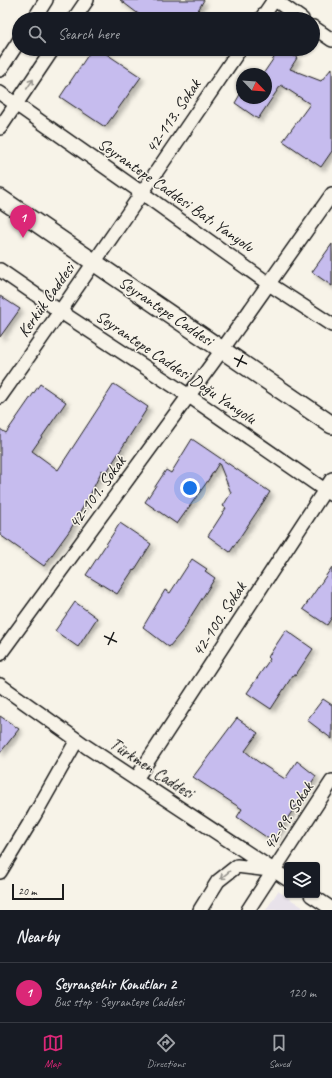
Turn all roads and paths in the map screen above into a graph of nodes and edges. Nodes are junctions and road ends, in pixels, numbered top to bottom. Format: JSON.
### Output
{"nodes":[{"id":1,"x":46,"y":0,"type":"edge"},
{"id":2,"x":86,"y":0,"type":"edge"},
{"id":3,"x":275,"y":0,"type":"edge"},
{"id":4,"x":38,"y":12,"type":"edge"},
{"id":5,"x":78,"y":12,"type":"edge"},
{"id":6,"x":266,"y":12,"type":"edge"},
{"id":7,"x":292,"y":12,"type":"edge"},
{"id":8,"x":320,"y":32,"type":"edge"},
{"id":9,"x":332,"y":40,"type":"edge"},
{"id":10,"x":12,"y":52,"type":"edge"},
{"id":11,"x":48,"y":56,"type":"edge"},
{"id":12,"x":235,"y":56,"type":"edge"},
{"id":13,"x":0,"y":70,"type":"edge"},
{"id":14,"x":0,"y":93,"type":"edge"},
{"id":15,"x":16,"y":104,"type":"junction"},
{"id":16,"x":0,"y":128,"type":"edge"},
{"id":17,"x":142,"y":193,"type":"junction"},
{"id":18,"x":332,"y":194,"type":"edge"},
{"id":19,"x":0,"y":198,"type":"edge"},
{"id":20,"x":94,"y":262,"type":"junction"},
{"id":21,"x":0,"y":270,"type":"edge"},
{"id":22,"x":269,"y":284,"type":"junction"},
{"id":23,"x":61,"y":312,"type":"junction"},
{"id":24,"x":332,"y":325,"type":"edge"},
{"id":25,"x":222,"y":350,"type":"junction"},
{"id":26,"x":0,"y":396,"type":"edge"},
{"id":27,"x":189,"y":396,"type":"junction"},
{"id":28,"x":332,"y":425,"type":"edge"},
{"id":29,"x":330,"y":488,"type":"edge"},
{"id":30,"x":0,"y":654,"type":"edge"},
{"id":31,"x":0,"y":685,"type":"edge"},
{"id":32,"x":77,"y":740,"type":"junction"},
{"id":33,"x":136,"y":779,"type":"junction"},
{"id":34,"x":332,"y":781,"type":"edge"},
{"id":35,"x":274,"y":870,"type":"junction"},
{"id":36,"x":0,"y":872,"type":"edge"},
{"id":37,"x":284,"y":877,"type":"edge"},
{"id":38,"x":316,"y":898,"type":"edge"},
{"id":39,"x":332,"y":909,"type":"edge"},
{"id":40,"x":200,"y":910,"type":"edge"},
{"id":41,"x":248,"y":910,"type":"edge"}],
"edges":[{"from":1,"to":4,"type":"street"},
{"from":2,"to":5,"type":"street"},
{"from":3,"to":6,"type":"street"},
{"from":3,"to":7,"type":"street"},
{"from":8,"to":9,"type":"street"},
{"from":10,"to":13,"type":"street"},
{"from":15,"to":11,"type":"street","one_way":true},
{"from":12,"to":17,"type":"street","name":"42-113. Sokak"},
{"from":14,"to":15,"type":"street","name":"Seyrantepe Caddesi Batı Yanyolu"},
{"from":15,"to":16,"type":"street"},
{"from":15,"to":17,"type":"street","name":"Seyrantepe Caddesi Batı Yanyolu"},
{"from":17,"to":20,"type":"street","name":"42-113. Sokak"},
{"from":17,"to":22,"type":"street","name":"Seyrantepe Caddesi Batı Yanyolu"},
{"from":18,"to":22,"type":"street","name":"42-101. Sokak"},
{"from":19,"to":20,"type":"street","name":"Seyrantepe Caddesi"},
{"from":20,"to":23,"type":"street","name":"Kerkük Caddesi"},
{"from":20,"to":25,"type":"street","name":"Seyrantepe Caddesi"},
{"from":21,"to":23,"type":"street","name":"Seyrantepe Caddesi Doğu Yanyolu"},
{"from":22,"to":24,"type":"street","name":"Seyrantepe Caddesi Batı Yanyolu"},
{"from":22,"to":25,"type":"street","name":"42-101. Sokak"},
{"from":23,"to":26,"type":"street","name":"Kerkük Caddesi"},
{"from":23,"to":27,"type":"street","name":"Seyrantepe Caddesi Doğu Yanyolu"},
{"from":25,"to":27,"type":"street","name":"42-101. Sokak"},
{"from":25,"to":28,"type":"street","name":"Seyrantepe Caddesi"},
{"from":27,"to":29,"type":"street","name":"Seyrantepe Caddesi Doğu Yanyolu"},
{"from":27,"to":30,"type":"street","name":"42-101. Sokak"},
{"from":29,"to":33,"type":"street","name":"42-100. Sokak"},
{"from":31,"to":32,"type":"street","name":"Türkmen Caddesi"},
{"from":32,"to":33,"type":"street","name":"Türkmen Caddesi"},
{"from":32,"to":36,"type":"street"},
{"from":33,"to":35,"type":"street","name":"Türkmen Caddesi"},
{"from":34,"to":35,"type":"street","name":"42-99. Sokak"},
{"from":35,"to":37,"type":"street","name":"Türkmen Caddesi"},
{"from":35,"to":40,"type":"street","name":"42-99. Sokak","one_way":true},
{"from":35,"to":41,"type":"street","name":"42-99. Sokak"},
{"from":38,"to":39,"type":"street"}]}
